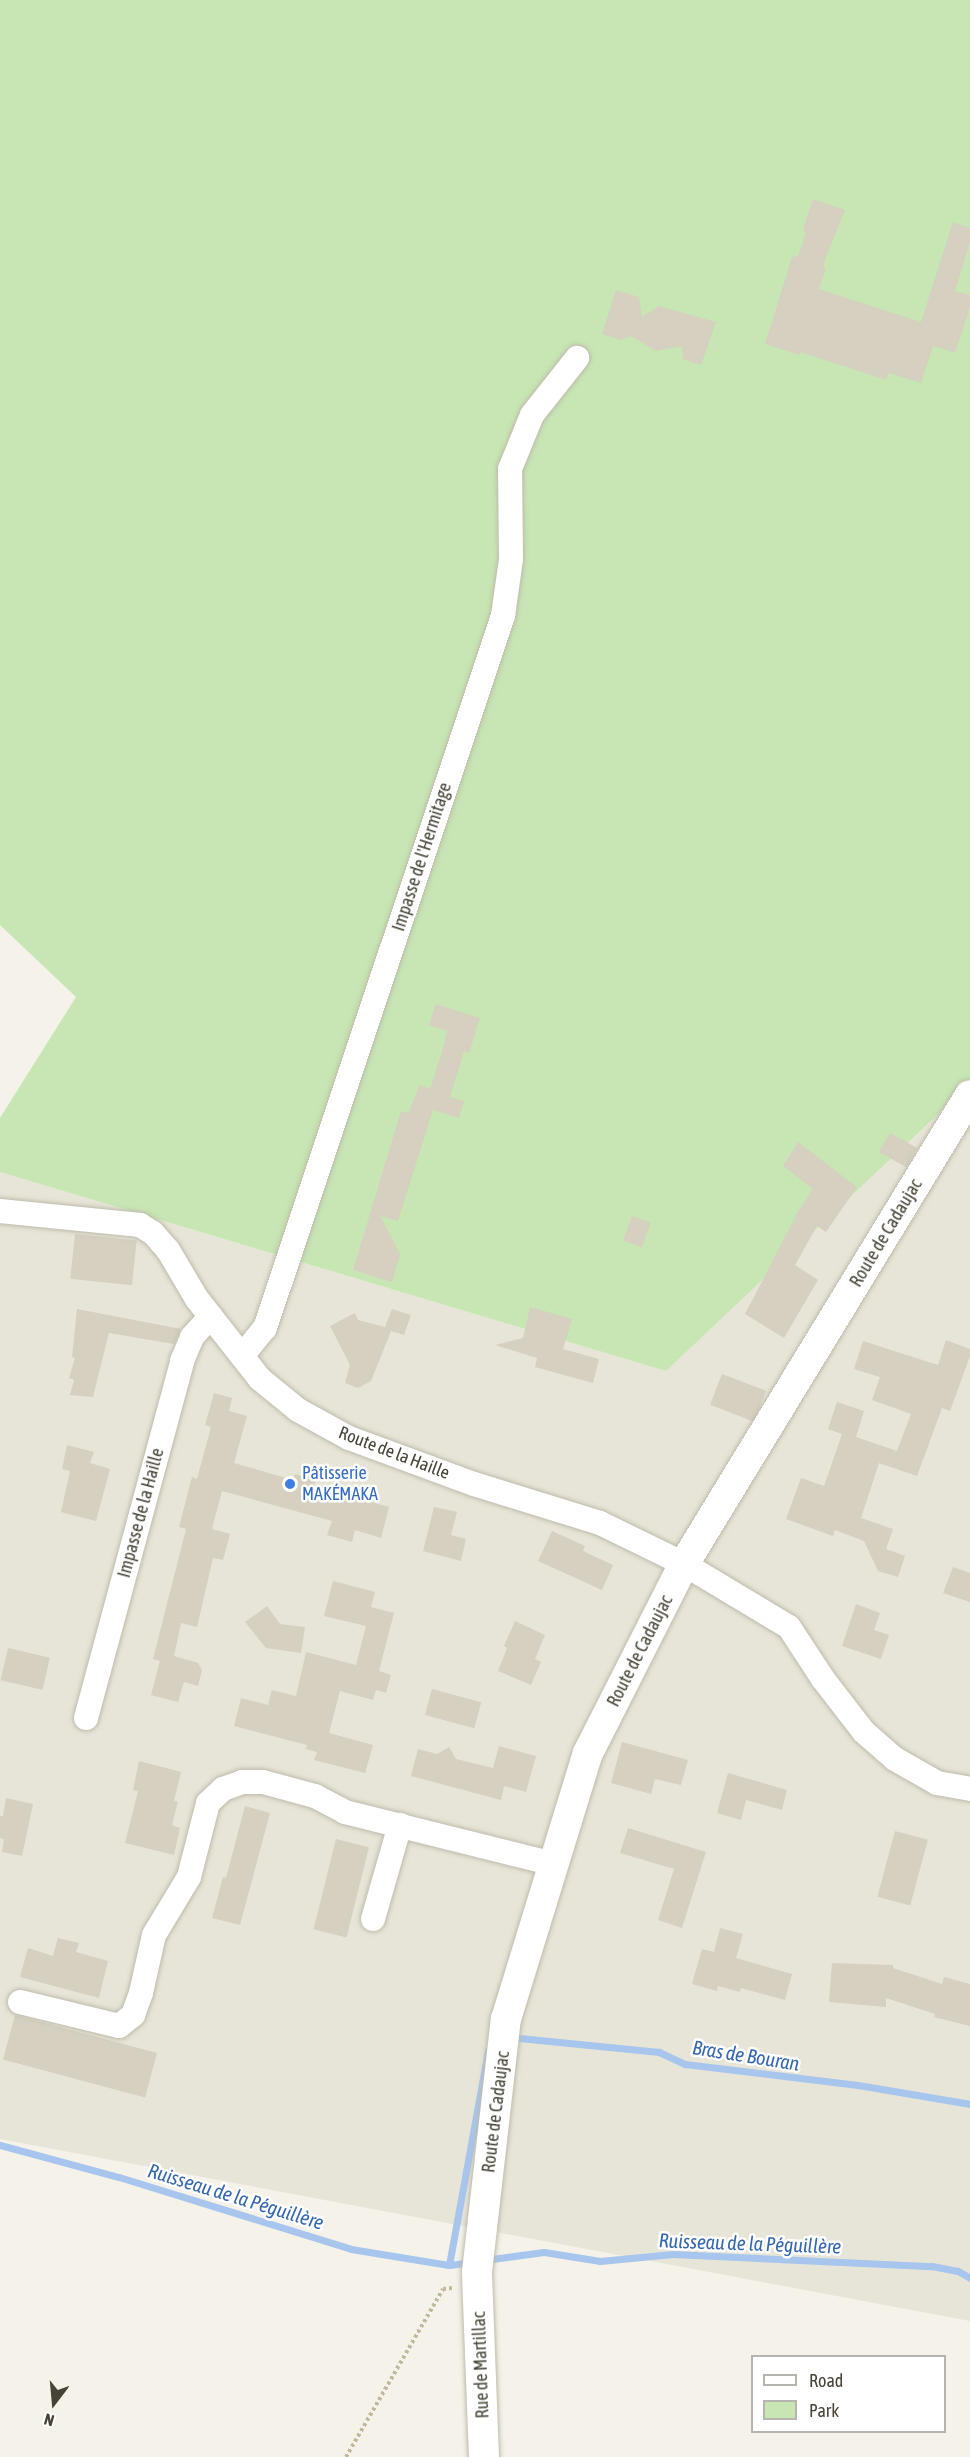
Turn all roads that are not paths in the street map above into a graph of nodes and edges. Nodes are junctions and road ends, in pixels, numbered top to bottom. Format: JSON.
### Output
{"nodes":[{"id":1,"x":577,"y":358,"type":"dead end"},
{"id":2,"x":970,"y":1095,"type":"edge"},
{"id":3,"x":0,"y":1211,"type":"edge"},
{"id":4,"x":211,"y":1316,"type":"junction"},
{"id":5,"x":242,"y":1356,"type":"junction"},
{"id":6,"x":684,"y":1564,"type":"junction"},
{"id":7,"x":86,"y":1718,"type":"dead end"},
{"id":8,"x":970,"y":1789,"type":"edge"},
{"id":9,"x":400,"y":1826,"type":"junction"},
{"id":10,"x":554,"y":1864,"type":"junction"},
{"id":11,"x":374,"y":1919,"type":"dead end"},
{"id":12,"x":20,"y":2002,"type":"dead end"},
{"id":13,"x":477,"y":2279,"type":"joint"},
{"id":14,"x":484,"y":2457,"type":"edge"}],
"edges":[{"from":1,"to":5,"type":"street","name":"Impasse de l'Hermitage"},
{"from":2,"to":6,"type":"street","name":"Route de Cadaujac"},
{"from":3,"to":4,"type":"street","name":"Route de la Haille"},
{"from":4,"to":5,"type":"street","name":"Route de la Haille"},
{"from":4,"to":7,"type":"street","name":"Impasse de la Haille"},
{"from":5,"to":6,"type":"street","name":"Route de la Haille"},
{"from":6,"to":8,"type":"street","name":"Route de la Haille"},
{"from":6,"to":10,"type":"street","name":"Route de Cadaujac"},
{"from":9,"to":10,"type":"street"},
{"from":9,"to":11,"type":"street"},
{"from":9,"to":12,"type":"street"},
{"from":10,"to":13,"type":"street","name":"Route de Cadaujac"},
{"from":13,"to":14,"type":"street","name":"Rue de Martillac"}]}
